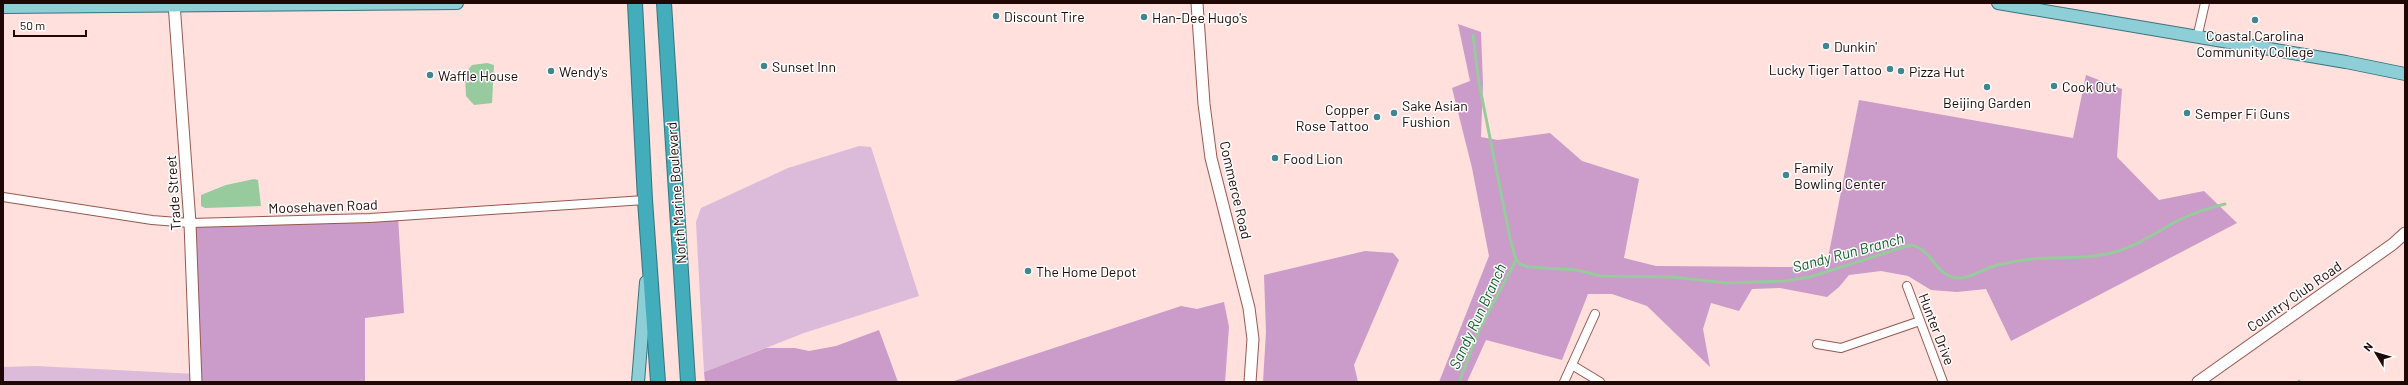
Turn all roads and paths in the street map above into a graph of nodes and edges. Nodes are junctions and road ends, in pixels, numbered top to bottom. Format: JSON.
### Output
{"nodes":[{"id":1,"x":457,"y":3,"type":"edge"},
{"id":2,"x":635,"y":3,"type":"edge"},
{"id":3,"x":664,"y":3,"type":"edge"},
{"id":4,"x":1197,"y":3,"type":"edge"},
{"id":5,"x":1998,"y":3,"type":"edge"},
{"id":6,"x":2205,"y":3,"type":"edge"},
{"id":7,"x":174,"y":4,"type":"edge"},
{"id":8,"x":3,"y":7,"type":"edge"},
{"id":9,"x":2197,"y":38,"type":"junction"},
{"id":10,"x":2405,"y":74,"type":"edge"},
{"id":11,"x":3,"y":197,"type":"edge"},
{"id":12,"x":645,"y":200,"type":"junction"},
{"id":13,"x":190,"y":223,"type":"junction"},
{"id":14,"x":2405,"y":233,"type":"edge"},
{"id":15,"x":649,"y":251,"type":"junction"},
{"id":16,"x":1907,"y":286,"type":"dead end"},
{"id":17,"x":1595,"y":314,"type":"dead end"},
{"id":18,"x":1920,"y":321,"type":"junction"},
{"id":19,"x":1817,"y":344,"type":"dead end"},
{"id":20,"x":1572,"y":364,"type":"junction"},
{"id":21,"x":196,"y":382,"type":"edge"},
{"id":22,"x":638,"y":382,"type":"edge"},
{"id":23,"x":658,"y":382,"type":"edge"},
{"id":24,"x":688,"y":382,"type":"edge"},
{"id":25,"x":1250,"y":382,"type":"edge"},
{"id":26,"x":1564,"y":382,"type":"edge"},
{"id":27,"x":1600,"y":382,"type":"edge"},
{"id":28,"x":1943,"y":382,"type":"edge"},
{"id":29,"x":2200,"y":382,"type":"edge"}],
"edges":[{"from":1,"to":7,"type":"main road"},
{"from":2,"to":12,"type":"highway"},
{"from":3,"to":24,"type":"highway","name":"North Marine Boulevard"},
{"from":4,"to":25,"type":"street","name":"Commerce Road"},
{"from":5,"to":9,"type":"main road"},
{"from":6,"to":9,"type":"street"},
{"from":7,"to":8,"type":"main road"},
{"from":7,"to":13,"type":"street","name":"Trade Street"},
{"from":9,"to":10,"type":"main road"},
{"from":11,"to":13,"type":"street","name":"Moosehaven Road"},
{"from":12,"to":13,"type":"street","name":"Moosehaven Road"},
{"from":12,"to":15,"type":"highway"},
{"from":13,"to":21,"type":"street","name":"Trade Street"},
{"from":14,"to":29,"type":"street","name":"Country Club Road"},
{"from":15,"to":22,"type":"main road"},
{"from":15,"to":23,"type":"highway"},
{"from":16,"to":18,"type":"street","name":"Hunter Drive"},
{"from":17,"to":20,"type":"street"},
{"from":18,"to":19,"type":"street"},
{"from":18,"to":28,"type":"street","name":"Hunter Drive"},
{"from":20,"to":26,"type":"street"},
{"from":20,"to":27,"type":"street"}]}
